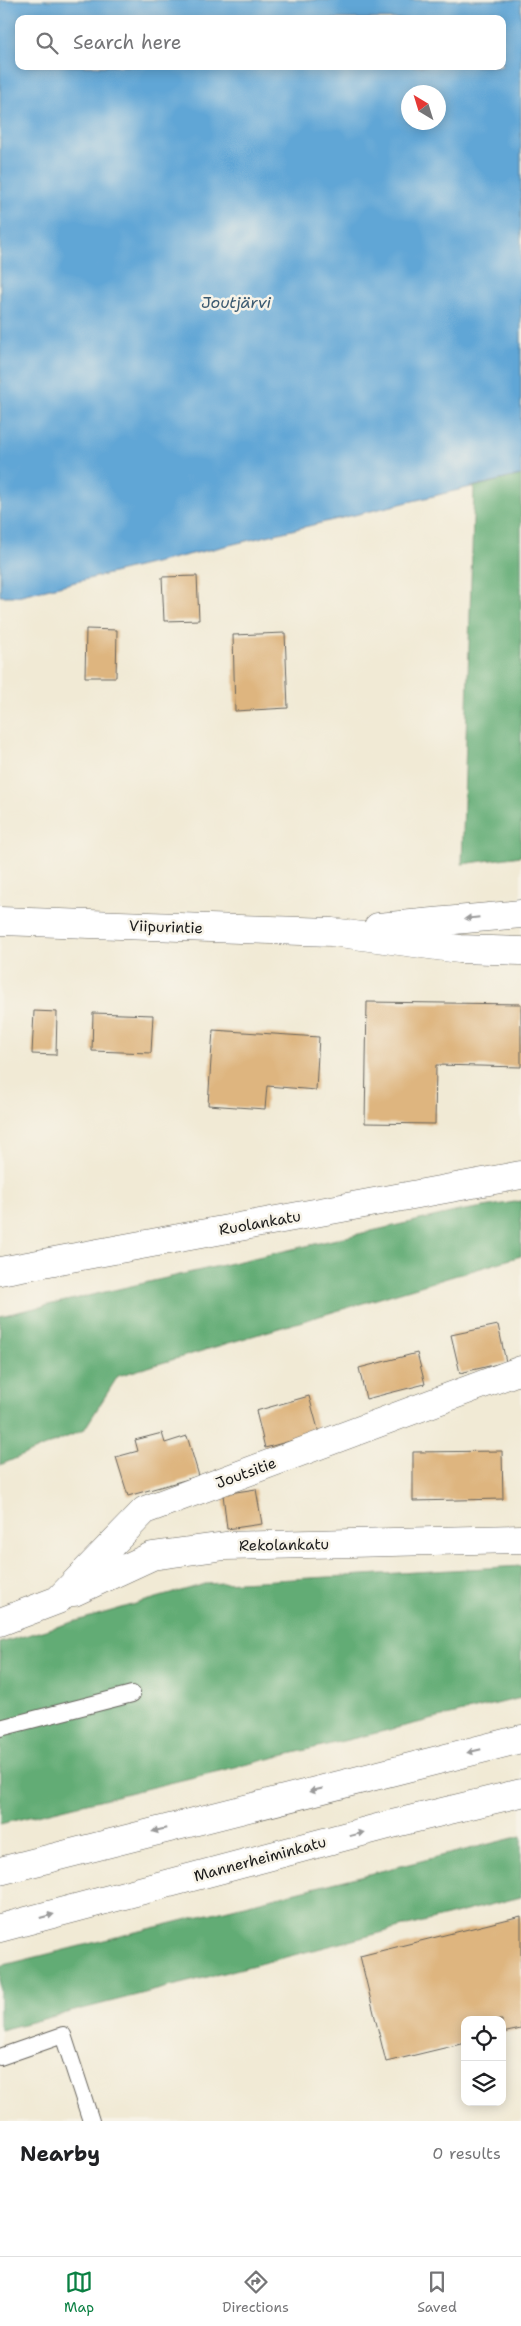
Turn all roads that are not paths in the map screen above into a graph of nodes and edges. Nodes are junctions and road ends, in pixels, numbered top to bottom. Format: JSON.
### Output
{"nodes":[{"id":1,"x":521,"y":914,"type":"edge"},
{"id":2,"x":0,"y":921,"type":"edge"},
{"id":3,"x":332,"y":932,"type":"junction"},
{"id":4,"x":521,"y":951,"type":"edge"},
{"id":5,"x":521,"y":1175,"type":"edge"},
{"id":6,"x":0,"y":1271,"type":"edge"},
{"id":7,"x":521,"y":1370,"type":"edge"},
{"id":8,"x":521,"y":1539,"type":"edge"},
{"id":9,"x":58,"y":1600,"type":"junction"},
{"id":10,"x":0,"y":1622,"type":"edge"},
{"id":11,"x":132,"y":1694,"type":"dead end"},
{"id":12,"x":0,"y":1728,"type":"edge"},
{"id":13,"x":521,"y":1739,"type":"edge"},
{"id":14,"x":521,"y":1793,"type":"edge"},
{"id":15,"x":0,"y":1870,"type":"edge"},
{"id":16,"x":0,"y":1928,"type":"edge"},
{"id":17,"x":0,"y":2057,"type":"edge"},
{"id":18,"x":91,"y":2121,"type":"edge"}],
"edges":[{"from":1,"to":3,"type":"main road","name":"Viipurintie","one_way":true},
{"from":2,"to":3,"type":"main road","name":"Viipurintie"},
{"from":3,"to":4,"type":"main road","name":"Viipurintie"},
{"from":5,"to":6,"type":"main road","name":"Ruolankatu"},
{"from":7,"to":9,"type":"main road","name":"Joutsitie"},
{"from":8,"to":9,"type":"main road","name":"Rekolankatu"},
{"from":9,"to":10,"type":"main road","name":"Joutsitie"},
{"from":11,"to":12,"type":"lane"},
{"from":13,"to":15,"type":"main road","one_way":true},
{"from":16,"to":14,"type":"main road","name":"Mannerheiminkatu","one_way":true},
{"from":17,"to":18,"type":"lane"}]}
